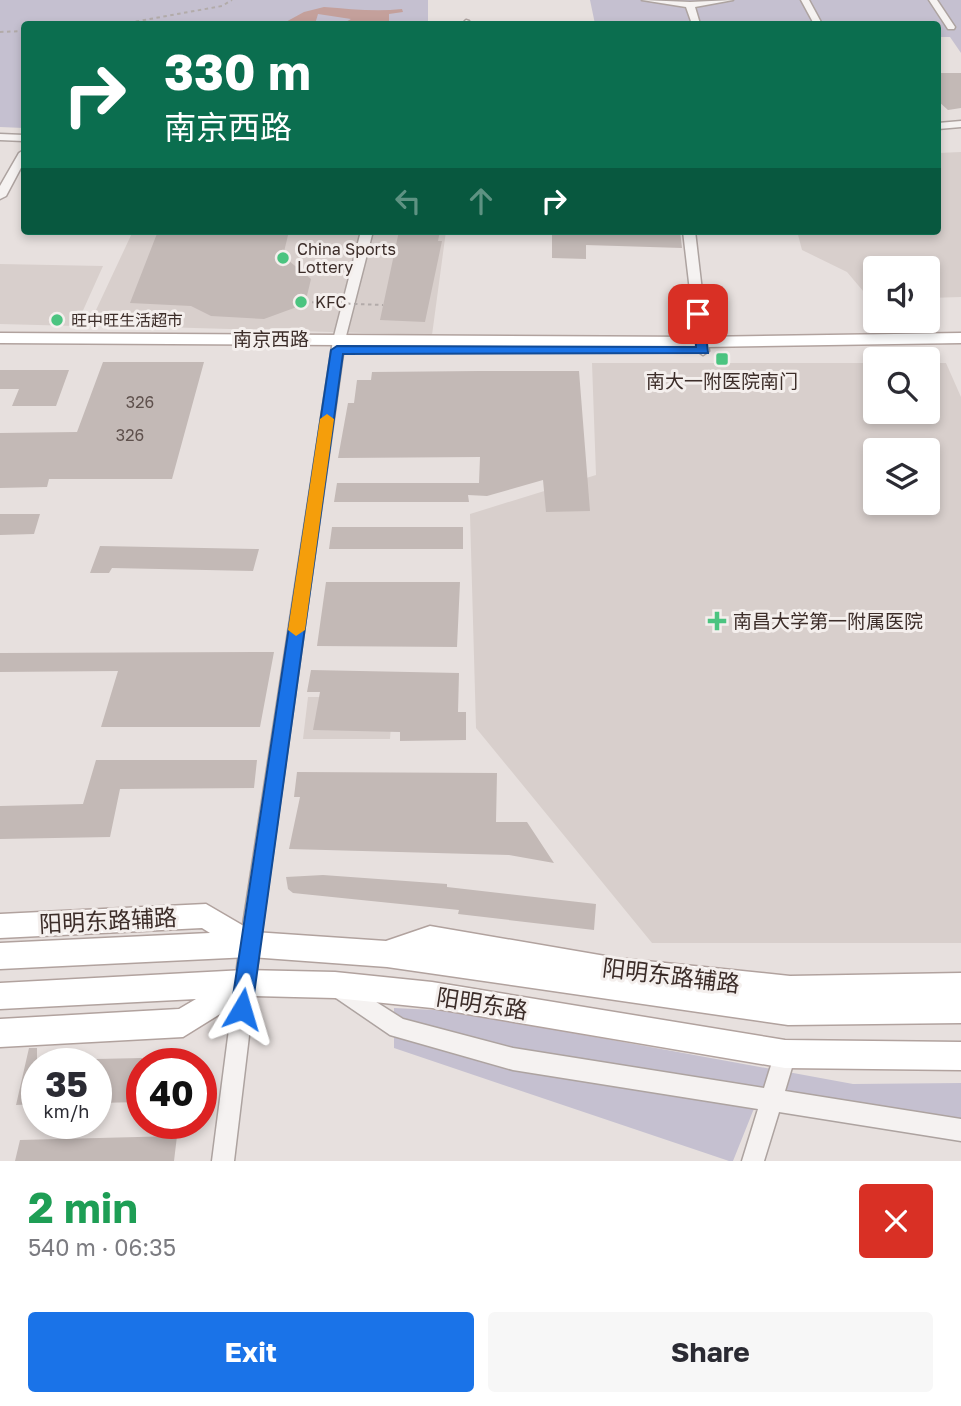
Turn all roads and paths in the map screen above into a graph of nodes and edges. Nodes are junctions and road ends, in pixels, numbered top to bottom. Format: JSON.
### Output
{"nodes":[{"id":1,"x":232,"y":0,"type":"edge"},
{"id":2,"x":646,"y":0,"type":"edge"},
{"id":3,"x":729,"y":0,"type":"edge"},
{"id":4,"x":805,"y":0,"type":"edge"},
{"id":5,"x":933,"y":0,"type":"edge"},
{"id":6,"x":690,"y":5,"type":"junction"},
{"id":7,"x":139,"y":21,"type":"edge"},
{"id":8,"x":695,"y":21,"type":"edge"},
{"id":9,"x":816,"y":21,"type":"edge"},
{"id":10,"x":941,"y":27,"type":"edge"},
{"id":11,"x":21,"y":31,"type":"edge"},
{"id":12,"x":0,"y":32,"type":"edge"},
{"id":13,"x":961,"y":124,"type":"edge"},
{"id":14,"x":941,"y":126,"type":"edge"},
{"id":15,"x":0,"y":137,"type":"edge"},
{"id":16,"x":21,"y":138,"type":"edge"},
{"id":17,"x":21,"y":158,"type":"edge"},
{"id":18,"x":0,"y":196,"type":"edge"},
{"id":19,"x":366,"y":235,"type":"edge"},
{"id":20,"x":689,"y":235,"type":"edge"},
{"id":21,"x":305,"y":302,"type":"dead end"},
{"id":22,"x":383,"y":305,"type":"dead end"},
{"id":23,"x":0,"y":338,"type":"edge"},
{"id":24,"x":961,"y":338,"type":"edge"},
{"id":25,"x":338,"y":345,"type":"junction"},
{"id":26,"x":702,"y":346,"type":"junction"},
{"id":27,"x":0,"y":349,"type":"edge"},
{"id":28,"x":961,"y":349,"type":"edge"},
{"id":29,"x":0,"y":926,"type":"edge"},
{"id":30,"x":250,"y":944,"type":"junction"},
{"id":31,"x":387,"y":954,"type":"junction"},
{"id":32,"x":0,"y":956,"type":"edge"},
{"id":33,"x":245,"y":983,"type":"junction"},
{"id":34,"x":335,"y":985,"type":"junction"},
{"id":35,"x":961,"y":986,"type":"edge"},
{"id":36,"x":0,"y":996,"type":"edge"},
{"id":37,"x":961,"y":1009,"type":"edge"},
{"id":38,"x":0,"y":1033,"type":"edge"},
{"id":39,"x":785,"y":1054,"type":"junction"},
{"id":40,"x":961,"y":1056,"type":"edge"},
{"id":41,"x":961,"y":1130,"type":"edge"},
{"id":42,"x":223,"y":1161,"type":"edge"},
{"id":43,"x":753,"y":1161,"type":"edge"}],
"edges":[{"from":1,"to":7,"type":"path"},
{"from":2,"to":6,"type":"street"},
{"from":3,"to":6,"type":"street"},
{"from":4,"to":9,"type":"street"},
{"from":5,"to":10,"type":"street"},
{"from":6,"to":8,"type":"street"},
{"from":11,"to":12,"type":"path"},
{"from":13,"to":14,"type":"street"},
{"from":15,"to":16,"type":"street"},
{"from":17,"to":18,"type":"street"},
{"from":19,"to":25,"type":"street"},
{"from":20,"to":26,"type":"street"},
{"from":21,"to":22,"type":"path","bridge":true},
{"from":23,"to":25,"type":"main road","name":"南京西路"},
{"from":24,"to":26,"type":"main road","name":"南京西路"},
{"from":25,"to":26,"type":"main road","name":"南京西路"},
{"from":25,"to":27,"type":"main road","name":"南京西路"},
{"from":25,"to":30,"type":"street"},
{"from":26,"to":28,"type":"main road","name":"南京西路"},
{"from":29,"to":30,"type":"main road","name":"阳明东路辅路"},
{"from":30,"to":31,"type":"main road","name":"阳明东路"},
{"from":30,"to":32,"type":"main road","name":"阳明东路"},
{"from":30,"to":33,"type":"street"},
{"from":31,"to":35,"type":"main road","name":"阳明东路辅路"},
{"from":31,"to":37,"type":"main road","name":"阳明东路"},
{"from":33,"to":34,"type":"main road","name":"阳明东路"},
{"from":33,"to":36,"type":"main road","name":"阳明东路"},
{"from":33,"to":38,"type":"main road"},
{"from":33,"to":42,"type":"street"},
{"from":34,"to":39,"type":"main road","name":"阳明东路"},
{"from":34,"to":41,"type":"street"},
{"from":39,"to":40,"type":"main road","name":"阳明东路"},
{"from":39,"to":43,"type":"street"}]}
